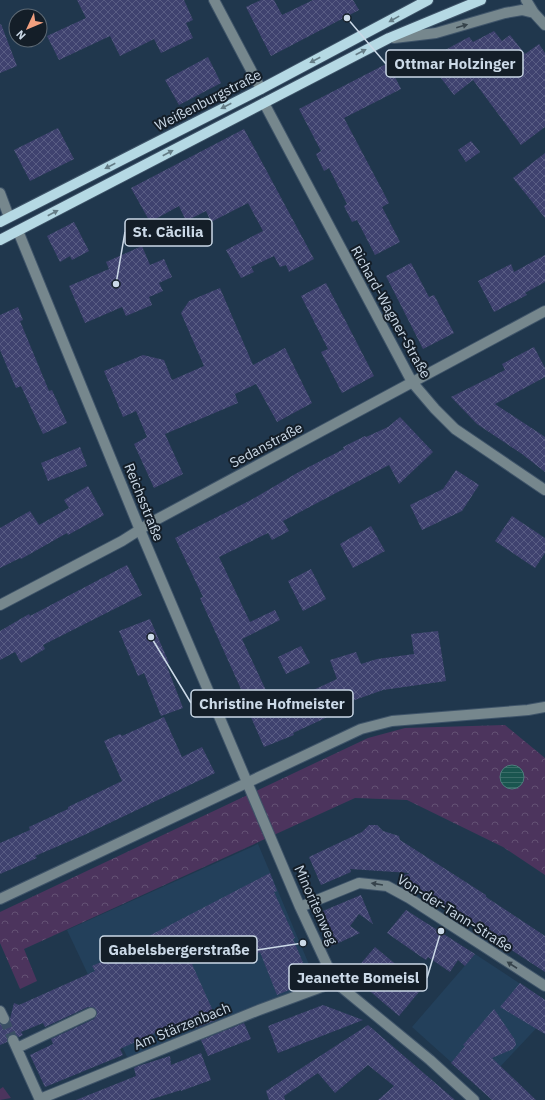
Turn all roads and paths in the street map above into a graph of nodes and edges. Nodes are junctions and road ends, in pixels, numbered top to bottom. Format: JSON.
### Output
{"nodes":[{"id":1,"x":214,"y":0,"type":"edge"},
{"id":2,"x":428,"y":0,"type":"edge"},
{"id":3,"x":481,"y":0,"type":"edge"},
{"id":4,"x":526,"y":0,"type":"edge"},
{"id":5,"x":534,"y":13,"type":"junction"},
{"id":6,"x":545,"y":25,"type":"edge"},
{"id":7,"x":388,"y":38,"type":"junction"},
{"id":8,"x":261,"y":89,"type":"junction"},
{"id":9,"x":264,"y":103,"type":"junction"},
{"id":10,"x":0,"y":194,"type":"edge"},
{"id":11,"x":10,"y":217,"type":"junction"},
{"id":12,"x":0,"y":222,"type":"edge"},
{"id":13,"x":18,"y":231,"type":"junction"},
{"id":14,"x":0,"y":240,"type":"edge"},
{"id":15,"x":545,"y":311,"type":"edge"},
{"id":16,"x":412,"y":382,"type":"junction"},
{"id":17,"x":545,"y":490,"type":"edge"},
{"id":18,"x":140,"y":530,"type":"junction"},
{"id":19,"x":0,"y":605,"type":"edge"},
{"id":20,"x":545,"y":707,"type":"edge"},
{"id":21,"x":247,"y":782,"type":"junction"},
{"id":22,"x":0,"y":899,"type":"edge"},
{"id":23,"x":300,"y":907,"type":"junction"},
{"id":24,"x":336,"y":982,"type":"junction"},
{"id":25,"x":545,"y":986,"type":"edge"},
{"id":26,"x":91,"y":1012,"type":"dead end"},
{"id":27,"x":40,"y":1100,"type":"edge"},
{"id":28,"x":474,"y":1100,"type":"edge"}],
"edges":[{"from":1,"to":8,"type":"street"},
{"from":2,"to":8,"type":"main road","name":"Weißenburgstraße","one_way":true},
{"from":3,"to":7,"type":"main road","name":"Weißenburgstraße"},
{"from":4,"to":5,"type":"street"},
{"from":5,"to":6,"type":"street"},
{"from":7,"to":5,"type":"street","name":"Weißenburgstraße","one_way":true},
{"from":9,"to":7,"type":"main road","name":"Weißenburgstraße","one_way":true},
{"from":8,"to":11,"type":"main road","name":"Weißenburgstraße","one_way":true},
{"from":13,"to":9,"type":"main road","name":"Weißenburgstraße","one_way":true},
{"from":9,"to":16,"type":"street","name":"Richard-Wagner-Straße"},
{"from":10,"to":11,"type":"street"},
{"from":11,"to":12,"type":"main road","name":"Weißenburgstraße"},
{"from":13,"to":14,"type":"main road","name":"Weißenburgstraße"},
{"from":13,"to":18,"type":"street","name":"Reichsstraße"},
{"from":15,"to":16,"type":"street","name":"Sedanstraße"},
{"from":16,"to":17,"type":"street","name":"Richard-Wagner-Straße"},
{"from":16,"to":18,"type":"street","name":"Sedanstraße"},
{"from":18,"to":19,"type":"street","name":"Sedanstraße"},
{"from":18,"to":21,"type":"street","name":"Reichsstraße"},
{"from":20,"to":21,"type":"street"},
{"from":21,"to":22,"type":"street"},
{"from":21,"to":23,"type":"street","name":"Minoritenweg"},
{"from":23,"to":24,"type":"street","name":"Minoritenweg"},
{"from":25,"to":23,"type":"street","name":"Von-der-Tann-Straße","one_way":true},
{"from":24,"to":27,"type":"street","name":"Am Stärzenbach"},
{"from":24,"to":28,"type":"street","name":"Minoritenweg"},
{"from":26,"to":27,"type":"street"}]}
